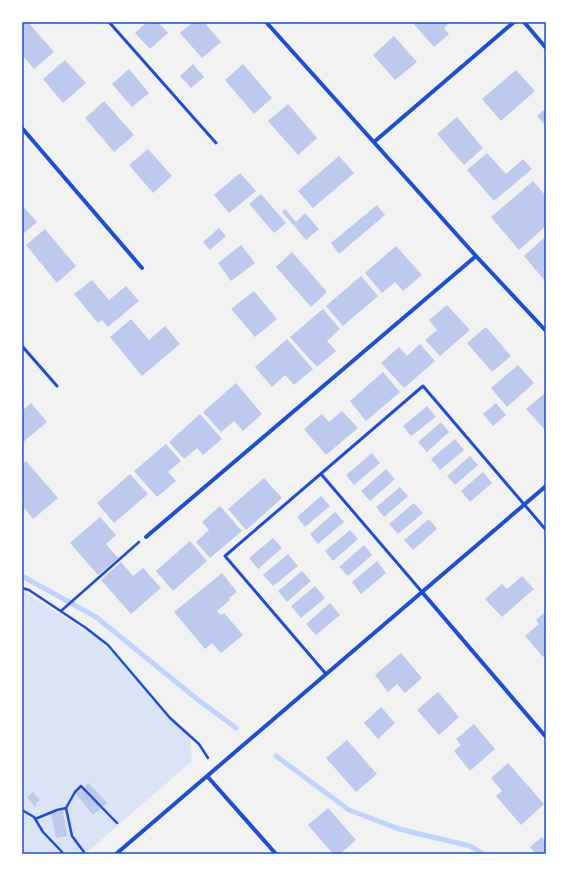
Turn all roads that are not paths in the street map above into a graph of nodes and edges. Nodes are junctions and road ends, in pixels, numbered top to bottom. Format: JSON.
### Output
{"nodes":[{"id":1,"x":109,"y":22,"type":"edge"},
{"id":2,"x":266,"y":22,"type":"edge"},
{"id":3,"x":514,"y":22,"type":"edge"},
{"id":4,"x":524,"y":22,"type":"edge"},
{"id":5,"x":546,"y":48,"type":"edge"},
{"id":6,"x":22,"y":128,"type":"edge"},
{"id":7,"x":374,"y":142,"type":"junction"},
{"id":8,"x":216,"y":143,"type":"dead end"},
{"id":9,"x":476,"y":256,"type":"junction"},
{"id":10,"x":142,"y":268,"type":"dead end"},
{"id":11,"x":546,"y":331,"type":"edge"},
{"id":12,"x":22,"y":346,"type":"edge"},
{"id":13,"x":57,"y":386,"type":"dead end"},
{"id":14,"x":321,"y":474,"type":"junction"},
{"id":15,"x":546,"y":486,"type":"edge"},
{"id":16,"x":524,"y":505,"type":"junction"},
{"id":17,"x":546,"y":530,"type":"edge"},
{"id":18,"x":146,"y":537,"type":"road end"},
{"id":19,"x":422,"y":592,"type":"junction"},
{"id":20,"x":326,"y":674,"type":"junction"},
{"id":21,"x":546,"y":737,"type":"edge"},
{"id":22,"x":207,"y":776,"type":"junction"},
{"id":23,"x":116,"y":854,"type":"edge"},
{"id":24,"x":276,"y":854,"type":"edge"}],
"edges":[{"from":1,"to":8,"type":"lane"},
{"from":2,"to":7,"type":"street"},
{"from":3,"to":7,"type":"street"},
{"from":4,"to":5,"type":"street"},
{"from":6,"to":10,"type":"street"},
{"from":7,"to":9,"type":"street"},
{"from":9,"to":11,"type":"street"},
{"from":9,"to":18,"type":"street"},
{"from":12,"to":13,"type":"lane"},
{"from":14,"to":16,"type":"lane"},
{"from":14,"to":19,"type":"lane"},
{"from":14,"to":20,"type":"lane"},
{"from":15,"to":16,"type":"street"},
{"from":16,"to":17,"type":"lane"},
{"from":16,"to":19,"type":"street"},
{"from":19,"to":20,"type":"street"},
{"from":19,"to":21,"type":"street"},
{"from":20,"to":22,"type":"street"},
{"from":22,"to":23,"type":"street"},
{"from":22,"to":24,"type":"street"}]}
